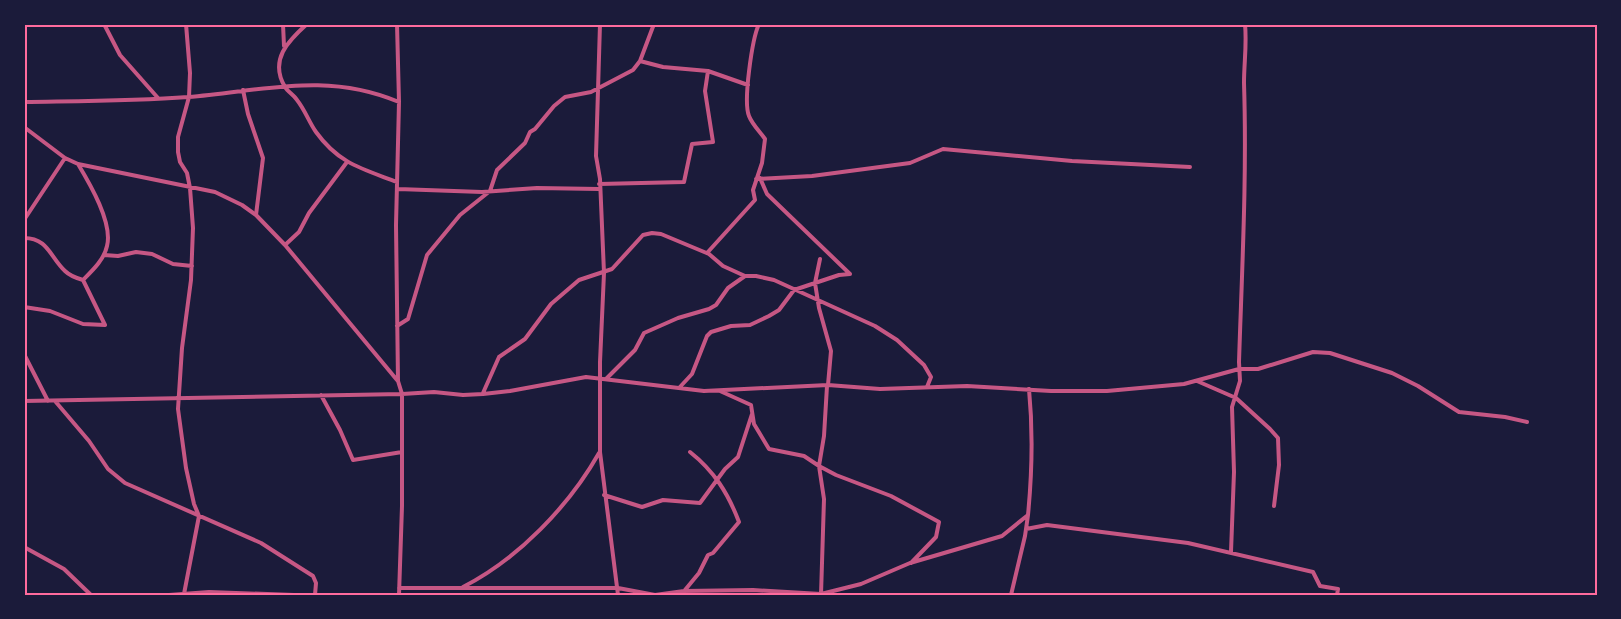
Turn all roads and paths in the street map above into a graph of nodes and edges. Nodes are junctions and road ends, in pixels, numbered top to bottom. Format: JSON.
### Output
{"nodes":[{"id":1,"x":104,"y":24,"type":"edge"},
{"id":2,"x":186,"y":24,"type":"edge"},
{"id":3,"x":283,"y":24,"type":"edge"},
{"id":4,"x":307,"y":24,"type":"edge"},
{"id":5,"x":397,"y":24,"type":"edge"},
{"id":6,"x":600,"y":24,"type":"edge"},
{"id":7,"x":654,"y":24,"type":"edge"},
{"id":8,"x":759,"y":24,"type":"edge"},
{"id":9,"x":1245,"y":24,"type":"edge"},
{"id":10,"x":284,"y":47,"type":"junction"},
{"id":11,"x":640,"y":61,"type":"junction"},
{"id":12,"x":708,"y":71,"type":"junction"},
{"id":13,"x":284,"y":85,"type":"junction"},
{"id":14,"x":748,"y":85,"type":"junction"},
{"id":15,"x":599,"y":87,"type":"junction"},
{"id":16,"x":243,"y":90,"type":"junction"},
{"id":17,"x":189,"y":97,"type":"junction"},
{"id":18,"x":158,"y":98,"type":"junction"},
{"id":19,"x":24,"y":102,"type":"edge"},
{"id":20,"x":399,"y":102,"type":"junction"},
{"id":21,"x":24,"y":127,"type":"edge"},
{"id":22,"x":65,"y":158,"type":"junction"},
{"id":23,"x":346,"y":162,"type":"junction"},
{"id":24,"x":78,"y":164,"type":"junction"},
{"id":25,"x":1190,"y":167,"type":"dead end"},
{"id":26,"x":758,"y":178,"type":"junction"},
{"id":27,"x":397,"y":182,"type":"junction"},
{"id":28,"x":599,"y":187,"type":"junction"},
{"id":29,"x":190,"y":188,"type":"junction"},
{"id":30,"x":398,"y":189,"type":"junction"},
{"id":31,"x":490,"y":191,"type":"junction"},
{"id":32,"x":255,"y":215,"type":"junction"},
{"id":33,"x":24,"y":220,"type":"edge"},
{"id":34,"x":24,"y":238,"type":"edge"},
{"id":35,"x":285,"y":245,"type":"junction"},
{"id":36,"x":707,"y":254,"type":"junction"},
{"id":37,"x":104,"y":255,"type":"junction"},
{"id":38,"x":820,"y":259,"type":"dead end"},
{"id":39,"x":192,"y":266,"type":"junction"},
{"id":40,"x":604,"y":273,"type":"junction"},
{"id":41,"x":745,"y":276,"type":"junction"},
{"id":42,"x":82,"y":280,"type":"junction"},
{"id":43,"x":815,"y":283,"type":"junction"},
{"id":44,"x":794,"y":290,"type":"junction"},
{"id":45,"x":818,"y":302,"type":"junction"},
{"id":46,"x":24,"y":307,"type":"edge"},
{"id":47,"x":398,"y":326,"type":"junction"},
{"id":48,"x":24,"y":354,"type":"edge"},
{"id":49,"x":1239,"y":369,"type":"junction"},
{"id":50,"x":604,"y":378,"type":"junction"},
{"id":51,"x":398,"y":381,"type":"junction"},
{"id":52,"x":1196,"y":381,"type":"junction"},
{"id":53,"x":828,"y":386,"type":"junction"},
{"id":54,"x":679,"y":387,"type":"junction"},
{"id":55,"x":927,"y":387,"type":"junction"},
{"id":56,"x":1029,"y":389,"type":"junction"},
{"id":57,"x":719,"y":391,"type":"junction"},
{"id":58,"x":402,"y":394,"type":"junction"},
{"id":59,"x":483,"y":394,"type":"junction"},
{"id":60,"x":321,"y":395,"type":"junction"},
{"id":61,"x":178,"y":398,"type":"junction"},
{"id":62,"x":1236,"y":398,"type":"junction"},
{"id":63,"x":54,"y":400,"type":"junction"},
{"id":64,"x":24,"y":401,"type":"edge"},
{"id":65,"x":48,"y":401,"type":"junction"},
{"id":66,"x":753,"y":410,"type":"junction"},
{"id":67,"x":1527,"y":422,"type":"dead end"},
{"id":68,"x":402,"y":452,"type":"junction"},
{"id":69,"x":600,"y":452,"type":"junction"},
{"id":70,"x":690,"y":452,"type":"dead end"},
{"id":71,"x":819,"y":466,"type":"junction"},
{"id":72,"x":718,"y":480,"type":"junction"},
{"id":73,"x":604,"y":495,"type":"junction"},
{"id":74,"x":1274,"y":506,"type":"dead end"},
{"id":75,"x":1028,"y":514,"type":"junction"},
{"id":76,"x":200,"y":516,"type":"junction"},
{"id":77,"x":1026,"y":530,"type":"junction"},
{"id":78,"x":24,"y":547,"type":"edge"},
{"id":79,"x":1232,"y":552,"type":"junction"},
{"id":80,"x":910,"y":563,"type":"junction"},
{"id":81,"x":399,"y":588,"type":"junction"},
{"id":82,"x":462,"y":588,"type":"junction"},
{"id":83,"x":618,"y":588,"type":"junction"},
{"id":84,"x":684,"y":591,"type":"junction"},
{"id":85,"x":193,"y":593,"type":"edge"},
{"id":86,"x":184,"y":594,"type":"edge"},
{"id":87,"x":91,"y":595,"type":"edge"},
{"id":88,"x":169,"y":595,"type":"edge"},
{"id":89,"x":294,"y":595,"type":"edge"},
{"id":90,"x":315,"y":595,"type":"edge"},
{"id":91,"x":399,"y":595,"type":"edge"},
{"id":92,"x":618,"y":595,"type":"edge"},
{"id":93,"x":821,"y":595,"type":"edge"},
{"id":94,"x":1011,"y":595,"type":"edge"},
{"id":95,"x":1337,"y":595,"type":"edge"}],
"edges":[{"from":1,"to":18,"type":"street"},
{"from":2,"to":17,"type":"street"},
{"from":3,"to":10,"type":"street"},
{"from":4,"to":10,"type":"street"},
{"from":5,"to":20,"type":"street"},
{"from":6,"to":15,"type":"street"},
{"from":7,"to":11,"type":"street"},
{"from":8,"to":14,"type":"street"},
{"from":9,"to":49,"type":"street"},
{"from":10,"to":13,"type":"street"},
{"from":11,"to":12,"type":"street"},
{"from":11,"to":15,"type":"street"},
{"from":12,"to":14,"type":"street"},
{"from":12,"to":28,"type":"street"},
{"from":13,"to":16,"type":"street"},
{"from":13,"to":20,"type":"street"},
{"from":13,"to":23,"type":"street"},
{"from":14,"to":26,"type":"street"},
{"from":15,"to":28,"type":"street"},
{"from":15,"to":31,"type":"street"},
{"from":16,"to":17,"type":"street"},
{"from":16,"to":32,"type":"street"},
{"from":17,"to":18,"type":"street"},
{"from":17,"to":29,"type":"street"},
{"from":18,"to":19,"type":"street"},
{"from":20,"to":27,"type":"street"},
{"from":21,"to":22,"type":"street"},
{"from":22,"to":24,"type":"street"},
{"from":22,"to":33,"type":"street"},
{"from":23,"to":27,"type":"street"},
{"from":23,"to":35,"type":"street"},
{"from":24,"to":29,"type":"street"},
{"from":24,"to":37,"type":"street"},
{"from":25,"to":26,"type":"street"},
{"from":26,"to":36,"type":"street"},
{"from":26,"to":43,"type":"street"},
{"from":27,"to":30,"type":"street"},
{"from":28,"to":31,"type":"street"},
{"from":28,"to":40,"type":"street"},
{"from":29,"to":32,"type":"street"},
{"from":29,"to":39,"type":"street"},
{"from":30,"to":31,"type":"street"},
{"from":30,"to":47,"type":"street"},
{"from":31,"to":47,"type":"street"},
{"from":32,"to":35,"type":"street"},
{"from":34,"to":42,"type":"street"},
{"from":35,"to":51,"type":"street"},
{"from":36,"to":40,"type":"street"},
{"from":36,"to":41,"type":"street"},
{"from":37,"to":39,"type":"street"},
{"from":37,"to":42,"type":"street"},
{"from":38,"to":43,"type":"street"},
{"from":39,"to":61,"type":"street"},
{"from":40,"to":50,"type":"street"},
{"from":40,"to":59,"type":"street"},
{"from":41,"to":44,"type":"street"},
{"from":41,"to":50,"type":"street"},
{"from":42,"to":46,"type":"street"},
{"from":43,"to":44,"type":"street"},
{"from":43,"to":45,"type":"street"},
{"from":44,"to":45,"type":"street"},
{"from":44,"to":54,"type":"street"},
{"from":45,"to":53,"type":"street"},
{"from":45,"to":55,"type":"street"},
{"from":47,"to":51,"type":"street"},
{"from":48,"to":65,"type":"street"},
{"from":49,"to":52,"type":"street"},
{"from":49,"to":62,"type":"street"},
{"from":49,"to":67,"type":"street"},
{"from":50,"to":54,"type":"street"},
{"from":50,"to":59,"type":"street"},
{"from":50,"to":69,"type":"street"},
{"from":51,"to":58,"type":"street"},
{"from":52,"to":56,"type":"street"},
{"from":52,"to":62,"type":"street"},
{"from":53,"to":55,"type":"street"},
{"from":53,"to":57,"type":"street"},
{"from":53,"to":71,"type":"street"},
{"from":54,"to":57,"type":"street"},
{"from":55,"to":56,"type":"street"},
{"from":56,"to":75,"type":"street"},
{"from":57,"to":66,"type":"street"},
{"from":58,"to":59,"type":"street"},
{"from":58,"to":60,"type":"street"},
{"from":58,"to":68,"type":"street"},
{"from":60,"to":61,"type":"street"},
{"from":60,"to":68,"type":"street"},
{"from":61,"to":63,"type":"street"},
{"from":61,"to":76,"type":"street"},
{"from":62,"to":74,"type":"street"},
{"from":62,"to":79,"type":"street"},
{"from":63,"to":65,"type":"street"},
{"from":63,"to":76,"type":"street"},
{"from":64,"to":65,"type":"street"},
{"from":66,"to":71,"type":"street"},
{"from":66,"to":72,"type":"street"},
{"from":68,"to":81,"type":"street"},
{"from":69,"to":73,"type":"street"},
{"from":69,"to":82,"type":"street"},
{"from":70,"to":72,"type":"street"},
{"from":71,"to":80,"type":"street"},
{"from":71,"to":93,"type":"street"},
{"from":72,"to":73,"type":"street"},
{"from":72,"to":84,"type":"street"},
{"from":73,"to":83,"type":"street"},
{"from":75,"to":77,"type":"street"},
{"from":75,"to":80,"type":"street"},
{"from":76,"to":86,"type":"street"},
{"from":76,"to":90,"type":"street"},
{"from":77,"to":79,"type":"street"},
{"from":77,"to":94,"type":"street"},
{"from":78,"to":87,"type":"street"},
{"from":79,"to":95,"type":"street"},
{"from":80,"to":93,"type":"street"},
{"from":81,"to":82,"type":"street"},
{"from":81,"to":91,"type":"street"},
{"from":82,"to":83,"type":"street"},
{"from":83,"to":84,"type":"street"},
{"from":83,"to":92,"type":"street"},
{"from":84,"to":93,"type":"street"},
{"from":85,"to":86,"type":"street"},
{"from":85,"to":89,"type":"street"},
{"from":86,"to":88,"type":"street"}]}
